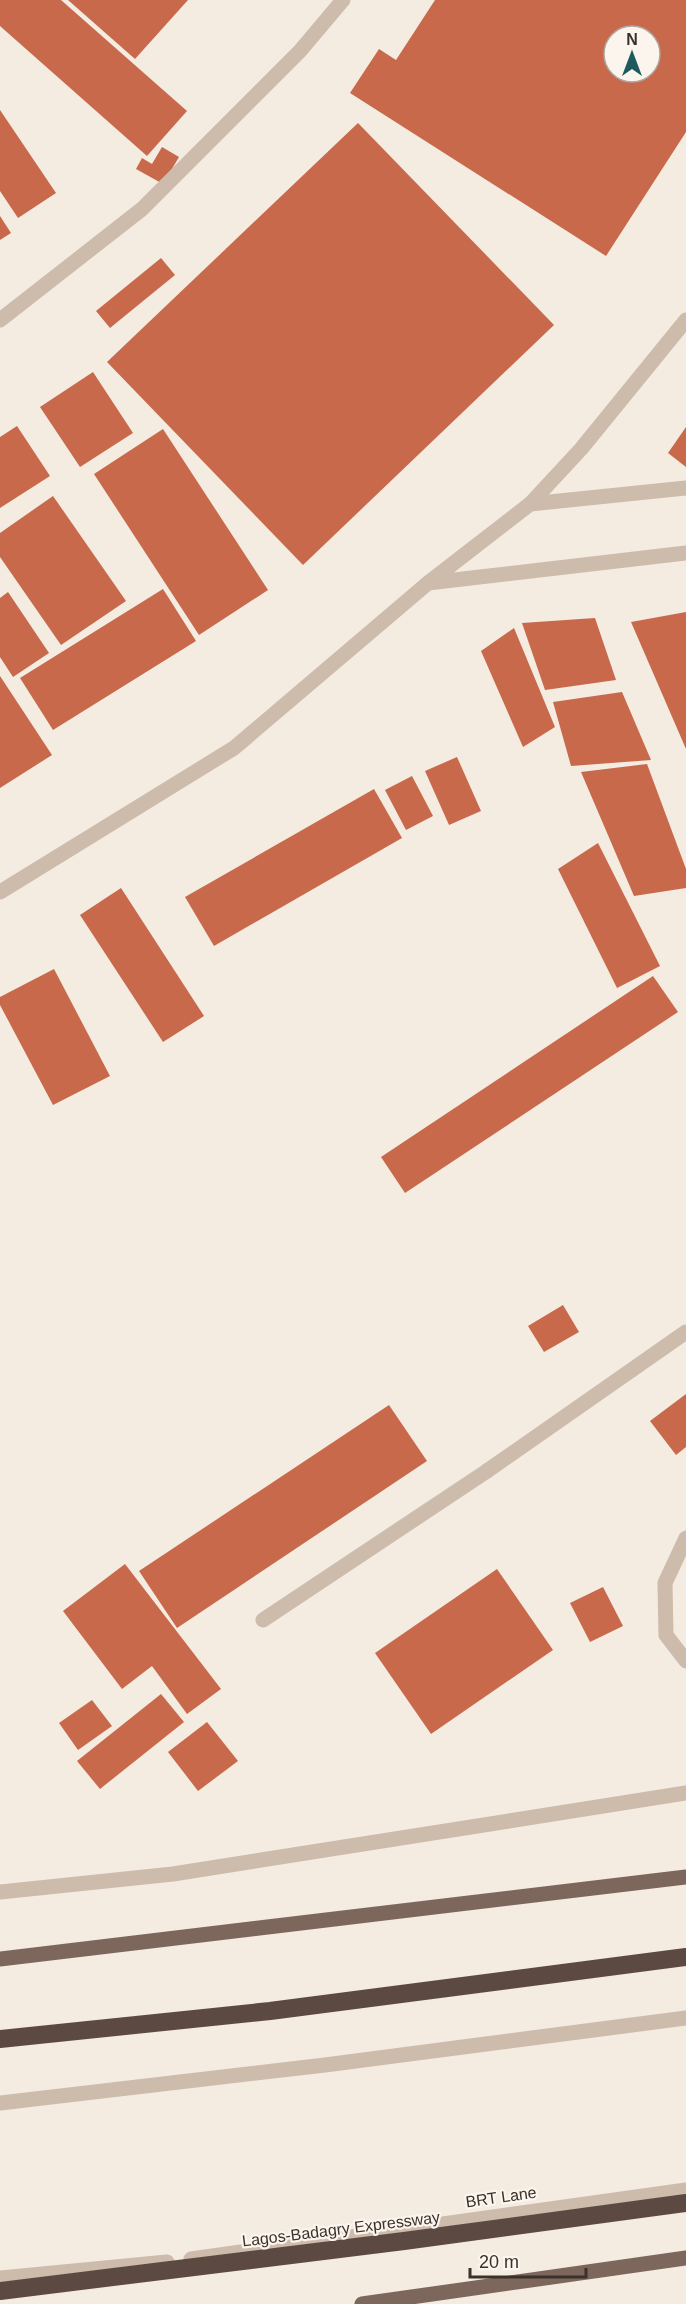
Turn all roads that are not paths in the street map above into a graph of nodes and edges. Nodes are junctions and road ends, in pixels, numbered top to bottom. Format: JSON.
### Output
{"nodes":[{"id":1,"x":343,"y":0,"type":"edge"},
{"id":2,"x":0,"y":320,"type":"edge"},
{"id":3,"x":686,"y":320,"type":"edge"},
{"id":4,"x":686,"y":488,"type":"edge"},
{"id":5,"x":530,"y":504,"type":"junction"},
{"id":6,"x":686,"y":554,"type":"edge"},
{"id":7,"x":428,"y":583,"type":"junction"},
{"id":8,"x":0,"y":892,"type":"edge"},
{"id":9,"x":686,"y":1332,"type":"edge"},
{"id":10,"x":686,"y":1538,"type":"edge"},
{"id":11,"x":263,"y":1620,"type":"dead end"},
{"id":12,"x":686,"y":1661,"type":"edge"},
{"id":13,"x":686,"y":1793,"type":"edge"},
{"id":14,"x":686,"y":1877,"type":"edge"},
{"id":15,"x":0,"y":1892,"type":"edge"},
{"id":16,"x":686,"y":1957,"type":"edge"},
{"id":17,"x":0,"y":1959,"type":"edge"},
{"id":18,"x":686,"y":2018,"type":"edge"},
{"id":19,"x":0,"y":2039,"type":"edge"},
{"id":20,"x":0,"y":2103,"type":"edge"},
{"id":21,"x":686,"y":2190,"type":"edge"},
{"id":22,"x":686,"y":2203,"type":"edge"},
{"id":23,"x":686,"y":2258,"type":"edge"},
{"id":24,"x":0,"y":2278,"type":"edge"},
{"id":25,"x":0,"y":2291,"type":"edge"},
{"id":26,"x":362,"y":2304,"type":"edge"}],
"edges":[{"from":1,"to":2,"type":"street"},
{"from":3,"to":5,"type":"street"},
{"from":4,"to":5,"type":"street"},
{"from":5,"to":7,"type":"street"},
{"from":6,"to":7,"type":"street"},
{"from":7,"to":8,"type":"street"},
{"from":9,"to":11,"type":"street"},
{"from":10,"to":12,"type":"street"},
{"from":13,"to":15,"type":"street"},
{"from":14,"to":17,"type":"main road"},
{"from":16,"to":19,"type":"highway"},
{"from":18,"to":20,"type":"street"},
{"from":21,"to":24,"type":"street","name":"BRT Lane"},
{"from":22,"to":25,"type":"highway","name":"Lagos-Badagry Expressway"},
{"from":23,"to":26,"type":"main road"}]}
